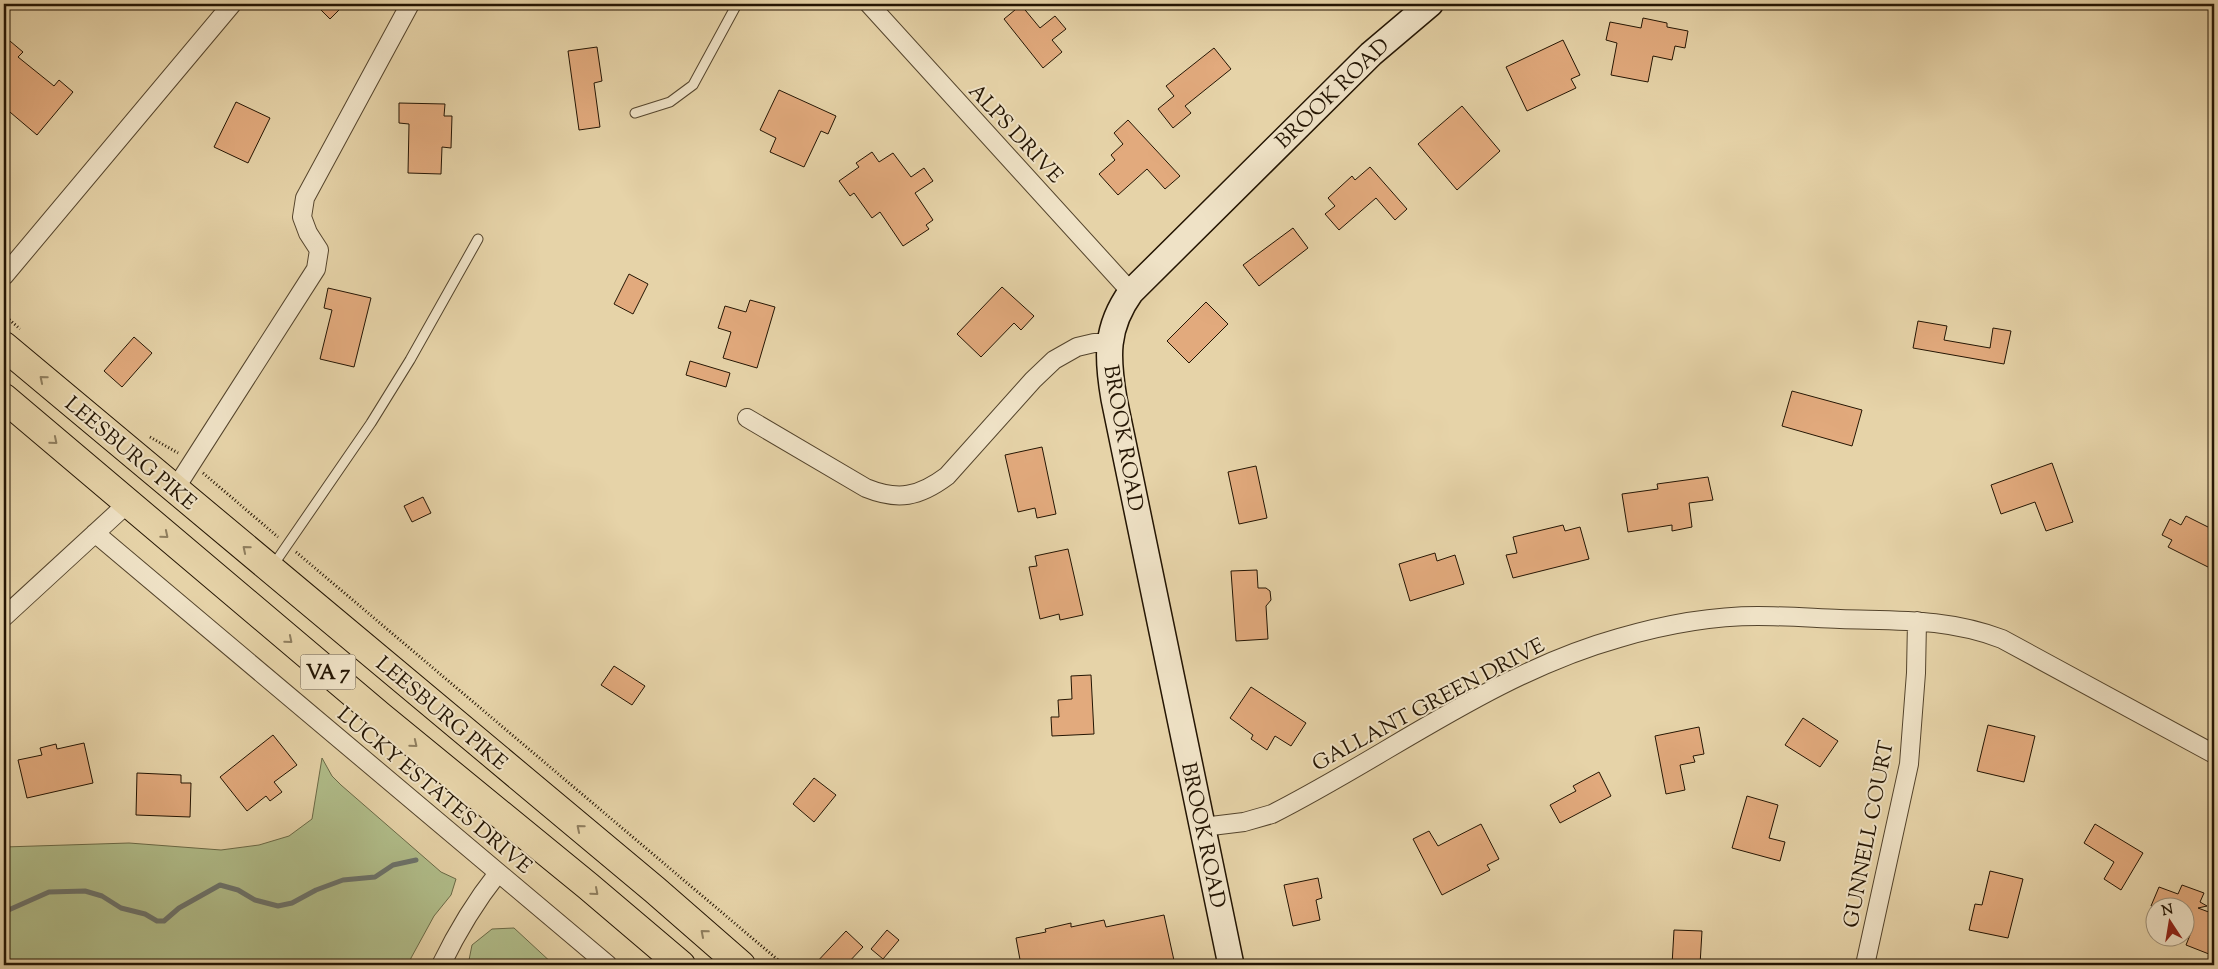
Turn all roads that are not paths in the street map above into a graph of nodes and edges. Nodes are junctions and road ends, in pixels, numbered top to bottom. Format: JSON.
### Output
{"nodes":[{"id":1,"x":232,"y":4,"type":"edge"},
{"id":2,"x":410,"y":4,"type":"edge"},
{"id":3,"x":737,"y":4,"type":"edge"},
{"id":4,"x":869,"y":4,"type":"edge"},
{"id":5,"x":1426,"y":5,"type":"edge"},
{"id":6,"x":635,"y":113,"type":"dead end"},
{"id":7,"x":478,"y":238,"type":"dead end"},
{"id":8,"x":4,"y":276,"type":"edge"},
{"id":9,"x":1131,"y":292,"type":"junction"},
{"id":10,"x":13,"y":339,"type":"edge"},
{"id":11,"x":1109,"y":343,"type":"junction"},
{"id":12,"x":4,"y":398,"type":"edge"},
{"id":13,"x":747,"y":418,"type":"dead end"},
{"id":14,"x":175,"y":489,"type":"junction"},
{"id":15,"x":128,"y":503,"type":"junction"},
{"id":16,"x":96,"y":533,"type":"junction"},
{"id":17,"x":271,"y":570,"type":"junction"},
{"id":18,"x":4,"y":617,"type":"edge"},
{"id":19,"x":1917,"y":622,"type":"junction"},
{"id":20,"x":391,"y":670,"type":"junction"},
{"id":21,"x":2214,"y":754,"type":"edge"},
{"id":22,"x":1204,"y":827,"type":"junction"},
{"id":23,"x":498,"y":873,"type":"junction"},
{"id":24,"x":441,"y":965,"type":"edge"},
{"id":25,"x":608,"y":965,"type":"edge"},
{"id":26,"x":681,"y":965,"type":"edge"},
{"id":27,"x":741,"y":965,"type":"edge"},
{"id":28,"x":1231,"y":965,"type":"edge"},
{"id":29,"x":1865,"y":965,"type":"edge"}],
"edges":[{"from":1,"to":8,"type":"street"},
{"from":2,"to":14,"type":"street"},
{"from":3,"to":6,"type":"lane"},
{"from":4,"to":9,"type":"street","name":"ALPS DRIVE"},
{"from":5,"to":9,"type":"street","name":"BROOK ROAD"},
{"from":7,"to":17,"type":"lane"},
{"from":9,"to":11,"type":"street","name":"BROOK ROAD"},
{"from":14,"to":10,"type":"highway","name":"LEESBURG PIKE","number":"VA 7","one_way":true},
{"from":11,"to":13,"type":"street"},
{"from":11,"to":22,"type":"street","name":"BROOK ROAD"},
{"from":12,"to":15,"type":"highway","name":"LEESBURG PIKE","number":"VA 7","one_way":true},
{"from":17,"to":14,"type":"highway","name":"LEESBURG PIKE","number":"VA 7","one_way":true},
{"from":15,"to":16,"type":"street"},
{"from":15,"to":20,"type":"highway"},
{"from":15,"to":26,"type":"highway","name":"LEESBURG PIKE","number":"VA 7","one_way":true},
{"from":16,"to":18,"type":"street"},
{"from":16,"to":23,"type":"street","name":"LUCKY ESTATES DRIVE"},
{"from":17,"to":20,"type":"highway","name":"LEESBURG PIKE","number":"VA 7"},
{"from":19,"to":21,"type":"street","name":"GALLANT GREEN DRIVE"},
{"from":19,"to":22,"type":"street","name":"GALLANT GREEN DRIVE"},
{"from":19,"to":29,"type":"street","name":"GUNNELL COURT"},
{"from":27,"to":20,"type":"highway","name":"LEESBURG PIKE","number":"VA 7","one_way":true},
{"from":22,"to":28,"type":"street","name":"BROOK ROAD"},
{"from":23,"to":24,"type":"street"},
{"from":23,"to":25,"type":"street","name":"LUCKY ESTATES DRIVE"}]}
